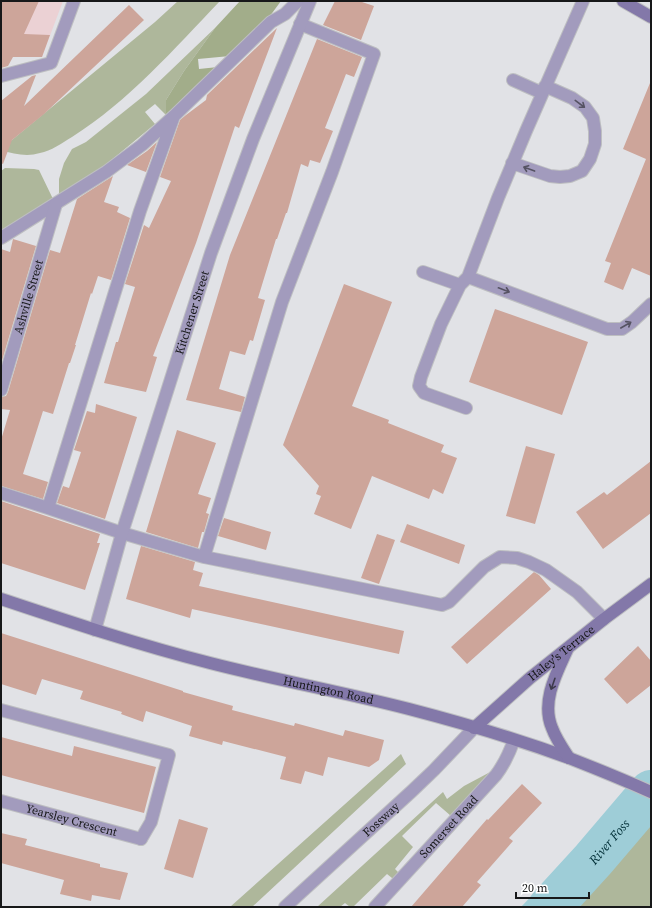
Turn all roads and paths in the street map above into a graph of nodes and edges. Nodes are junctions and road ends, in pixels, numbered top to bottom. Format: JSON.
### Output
{"nodes":[{"id":1,"x":74,"y":1,"type":"edge"},
{"id":2,"x":298,"y":1,"type":"edge"},
{"id":3,"x":310,"y":1,"type":"edge"},
{"id":4,"x":584,"y":1,"type":"edge"},
{"id":5,"x":623,"y":1,"type":"edge"},
{"id":6,"x":651,"y":17,"type":"edge"},
{"id":7,"x":300,"y":24,"type":"junction"},
{"id":8,"x":1,"y":76,"type":"edge"},
{"id":9,"x":513,"y":80,"type":"dead end"},
{"id":10,"x":544,"y":90,"type":"junction"},
{"id":11,"x":174,"y":116,"type":"junction"},
{"id":12,"x":512,"y":163,"type":"junction"},
{"id":13,"x":56,"y":204,"type":"junction"},
{"id":14,"x":1,"y":238,"type":"edge"},
{"id":15,"x":423,"y":272,"type":"dead end"},
{"id":16,"x":464,"y":281,"type":"junction"},
{"id":17,"x":651,"y":304,"type":"edge"},
{"id":18,"x":1,"y":390,"type":"edge"},
{"id":19,"x":466,"y":408,"type":"dead end"},
{"id":20,"x":1,"y":493,"type":"edge"},
{"id":21,"x":48,"y":508,"type":"junction"},
{"id":22,"x":122,"y":533,"type":"junction"},
{"id":23,"x":204,"y":557,"type":"junction"},
{"id":24,"x":651,"y":584,"type":"edge"},
{"id":25,"x":1,"y":600,"type":"edge"},
{"id":26,"x":604,"y":619,"type":"junction"},
{"id":27,"x":95,"y":630,"type":"junction"},
{"id":28,"x":568,"y":648,"type":"junction"},
{"id":29,"x":1,"y":710,"type":"edge"},
{"id":30,"x":474,"y":728,"type":"junction"},
{"id":31,"x":514,"y":740,"type":"junction"},
{"id":32,"x":569,"y":758,"type":"junction"},
{"id":33,"x":651,"y":792,"type":"edge"},
{"id":34,"x":1,"y":801,"type":"edge"},
{"id":35,"x":285,"y":907,"type":"edge"},
{"id":36,"x":375,"y":907,"type":"edge"}],
"edges":[{"from":1,"to":8,"type":"street"},
{"from":2,"to":11,"type":"street"},
{"from":3,"to":7,"type":"street","name":"Kitchener Street"},
{"from":4,"to":10,"type":"street"},
{"from":5,"to":6,"type":"street"},
{"from":7,"to":22,"type":"street","name":"Kitchener Street"},
{"from":7,"to":23,"type":"street"},
{"from":9,"to":10,"type":"street"},
{"from":10,"to":12,"type":"street"},
{"from":10,"to":12,"type":"street","one_way":true},
{"from":11,"to":13,"type":"street"},
{"from":11,"to":21,"type":"street"},
{"from":12,"to":16,"type":"street"},
{"from":13,"to":14,"type":"street"},
{"from":13,"to":18,"type":"street","name":"Ashville Street"},
{"from":15,"to":16,"type":"street"},
{"from":16,"to":17,"type":"street","one_way":true},
{"from":16,"to":19,"type":"street"},
{"from":20,"to":21,"type":"street"},
{"from":21,"to":22,"type":"street"},
{"from":22,"to":23,"type":"street"},
{"from":22,"to":27,"type":"street","name":"Kitchener Street"},
{"from":23,"to":26,"type":"street"},
{"from":24,"to":26,"type":"street","name":"Haley's Terrace"},
{"from":25,"to":27,"type":"street","name":"Huntington Road"},
{"from":26,"to":28,"type":"street","name":"Haley's Terrace"},
{"from":27,"to":30,"type":"street","name":"Huntington Road"},
{"from":28,"to":30,"type":"street","name":"Haley's Terrace"},
{"from":28,"to":32,"type":"street","one_way":true},
{"from":29,"to":34,"type":"street","name":"Yearsley Crescent"},
{"from":30,"to":31,"type":"street","name":"Huntington Road"},
{"from":30,"to":35,"type":"street","name":"Fossway"},
{"from":31,"to":32,"type":"street","name":"Huntington Road"},
{"from":31,"to":36,"type":"street","name":"Somerset Road"},
{"from":32,"to":33,"type":"street","name":"Huntington Road"}]}
